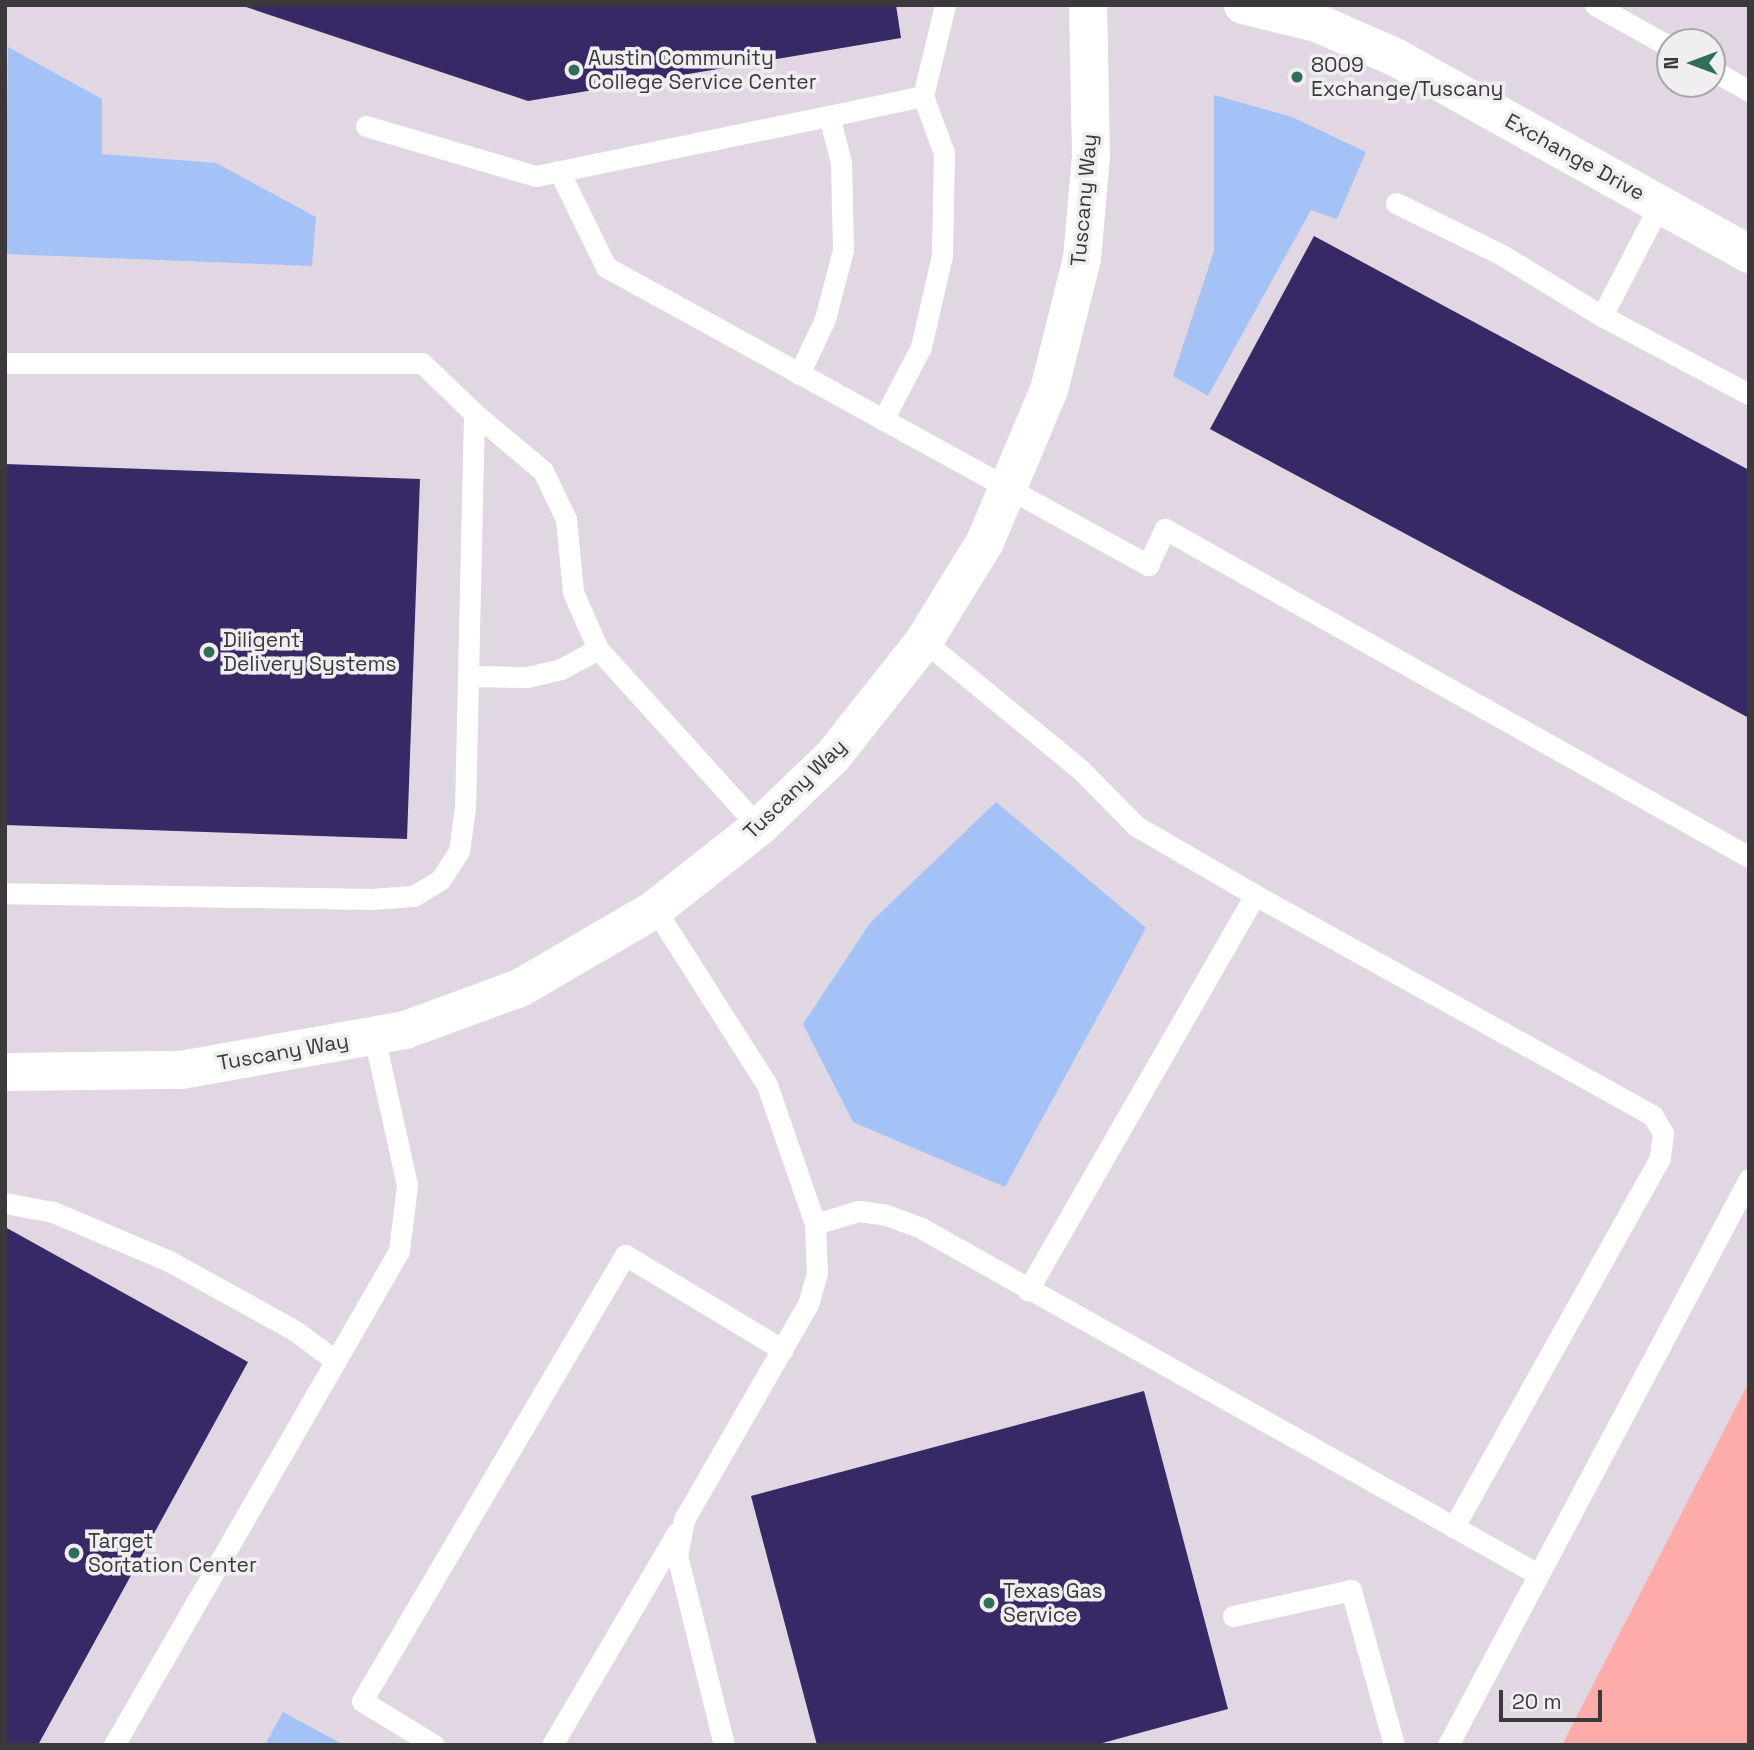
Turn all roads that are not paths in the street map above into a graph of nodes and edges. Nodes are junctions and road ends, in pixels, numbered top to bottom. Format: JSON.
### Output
{"nodes":[{"id":1,"x":945,"y":5,"type":"edge"},
{"id":2,"x":1088,"y":5,"type":"edge"},
{"id":3,"x":1242,"y":5,"type":"edge"},
{"id":4,"x":1595,"y":5,"type":"edge"},
{"id":5,"x":1656,"y":39,"type":"edge"},
{"id":6,"x":1726,"y":78,"type":"edge"},
{"id":7,"x":1749,"y":91,"type":"edge"},
{"id":8,"x":923,"y":96,"type":"junction"},
{"id":9,"x":829,"y":116,"type":"junction"},
{"id":10,"x":366,"y":127,"type":"dead end"},
{"id":11,"x":559,"y":171,"type":"junction"},
{"id":12,"x":1396,"y":204,"type":"dead end"},
{"id":13,"x":1660,"y":204,"type":"junction"},
{"id":14,"x":1749,"y":254,"type":"edge"},
{"id":15,"x":1602,"y":316,"type":"junction"},
{"id":16,"x":5,"y":363,"type":"edge"},
{"id":17,"x":799,"y":374,"type":"junction"},
{"id":18,"x":1749,"y":394,"type":"edge"},
{"id":19,"x":474,"y":413,"type":"junction"},
{"id":20,"x":883,"y":421,"type":"junction"},
{"id":21,"x":1009,"y":491,"type":"junction"},
{"id":22,"x":924,"y":641,"type":"junction"},
{"id":23,"x":598,"y":649,"type":"junction"},
{"id":24,"x":468,"y":677,"type":"junction"},
{"id":25,"x":759,"y":827,"type":"junction"},
{"id":26,"x":1749,"y":857,"type":"edge"},
{"id":27,"x":5,"y":893,"type":"edge"},
{"id":28,"x":1255,"y":894,"type":"junction"},
{"id":29,"x":655,"y":909,"type":"junction"},
{"id":30,"x":374,"y":1036,"type":"junction"},
{"id":31,"x":5,"y":1072,"type":"edge"},
{"id":32,"x":1749,"y":1179,"type":"edge"},
{"id":33,"x":5,"y":1203,"type":"edge"},
{"id":34,"x":815,"y":1223,"type":"junction"},
{"id":35,"x":1028,"y":1290,"type":"junction"},
{"id":36,"x":788,"y":1342,"type":"junction"},
{"id":37,"x":336,"y":1361,"type":"junction"},
{"id":38,"x":684,"y":1520,"type":"junction"},
{"id":39,"x":1454,"y":1527,"type":"junction"},
{"id":40,"x":1536,"y":1573,"type":"junction"},
{"id":41,"x":1233,"y":1616,"type":"dead end"},
{"id":42,"x":114,"y":1745,"type":"edge"},
{"id":43,"x":435,"y":1745,"type":"edge"},
{"id":44,"x":552,"y":1745,"type":"edge"},
{"id":45,"x":724,"y":1745,"type":"edge"},
{"id":46,"x":1394,"y":1745,"type":"edge"},
{"id":47,"x":1448,"y":1745,"type":"edge"}],
"edges":[{"from":1,"to":8,"type":"lane"},
{"from":2,"to":21,"type":"street","name":"Tuscany Way"},
{"from":3,"to":13,"type":"street","name":"Exchange Drive"},
{"from":4,"to":5,"type":"lane"},
{"from":6,"to":7,"type":"lane"},
{"from":8,"to":9,"type":"lane"},
{"from":8,"to":20,"type":"lane"},
{"from":9,"to":11,"type":"lane"},
{"from":9,"to":17,"type":"lane"},
{"from":10,"to":11,"type":"lane"},
{"from":11,"to":17,"type":"lane"},
{"from":12,"to":15,"type":"lane"},
{"from":13,"to":14,"type":"street","name":"Exchange Drive"},
{"from":13,"to":15,"type":"lane"},
{"from":15,"to":18,"type":"lane"},
{"from":16,"to":19,"type":"lane"},
{"from":17,"to":20,"type":"lane"},
{"from":19,"to":23,"type":"lane"},
{"from":19,"to":24,"type":"lane"},
{"from":20,"to":21,"type":"lane"},
{"from":21,"to":22,"type":"street","name":"Tuscany Way"},
{"from":21,"to":26,"type":"lane"},
{"from":22,"to":25,"type":"street","name":"Tuscany Way"},
{"from":22,"to":28,"type":"lane"},
{"from":23,"to":24,"type":"lane"},
{"from":23,"to":25,"type":"lane"},
{"from":24,"to":27,"type":"lane"},
{"from":25,"to":29,"type":"street","name":"Tuscany Way"},
{"from":28,"to":35,"type":"lane"},
{"from":28,"to":39,"type":"lane"},
{"from":29,"to":30,"type":"street","name":"Tuscany Way"},
{"from":29,"to":34,"type":"lane"},
{"from":30,"to":31,"type":"street","name":"Tuscany Way"},
{"from":30,"to":37,"type":"lane"},
{"from":32,"to":40,"type":"lane"},
{"from":33,"to":37,"type":"lane"},
{"from":34,"to":35,"type":"lane"},
{"from":34,"to":36,"type":"lane"},
{"from":35,"to":39,"type":"lane"},
{"from":36,"to":38,"type":"lane"},
{"from":36,"to":43,"type":"lane"},
{"from":37,"to":42,"type":"lane"},
{"from":38,"to":44,"type":"lane"},
{"from":38,"to":45,"type":"lane"},
{"from":39,"to":40,"type":"lane"},
{"from":40,"to":47,"type":"lane"},
{"from":41,"to":46,"type":"lane"}]}
